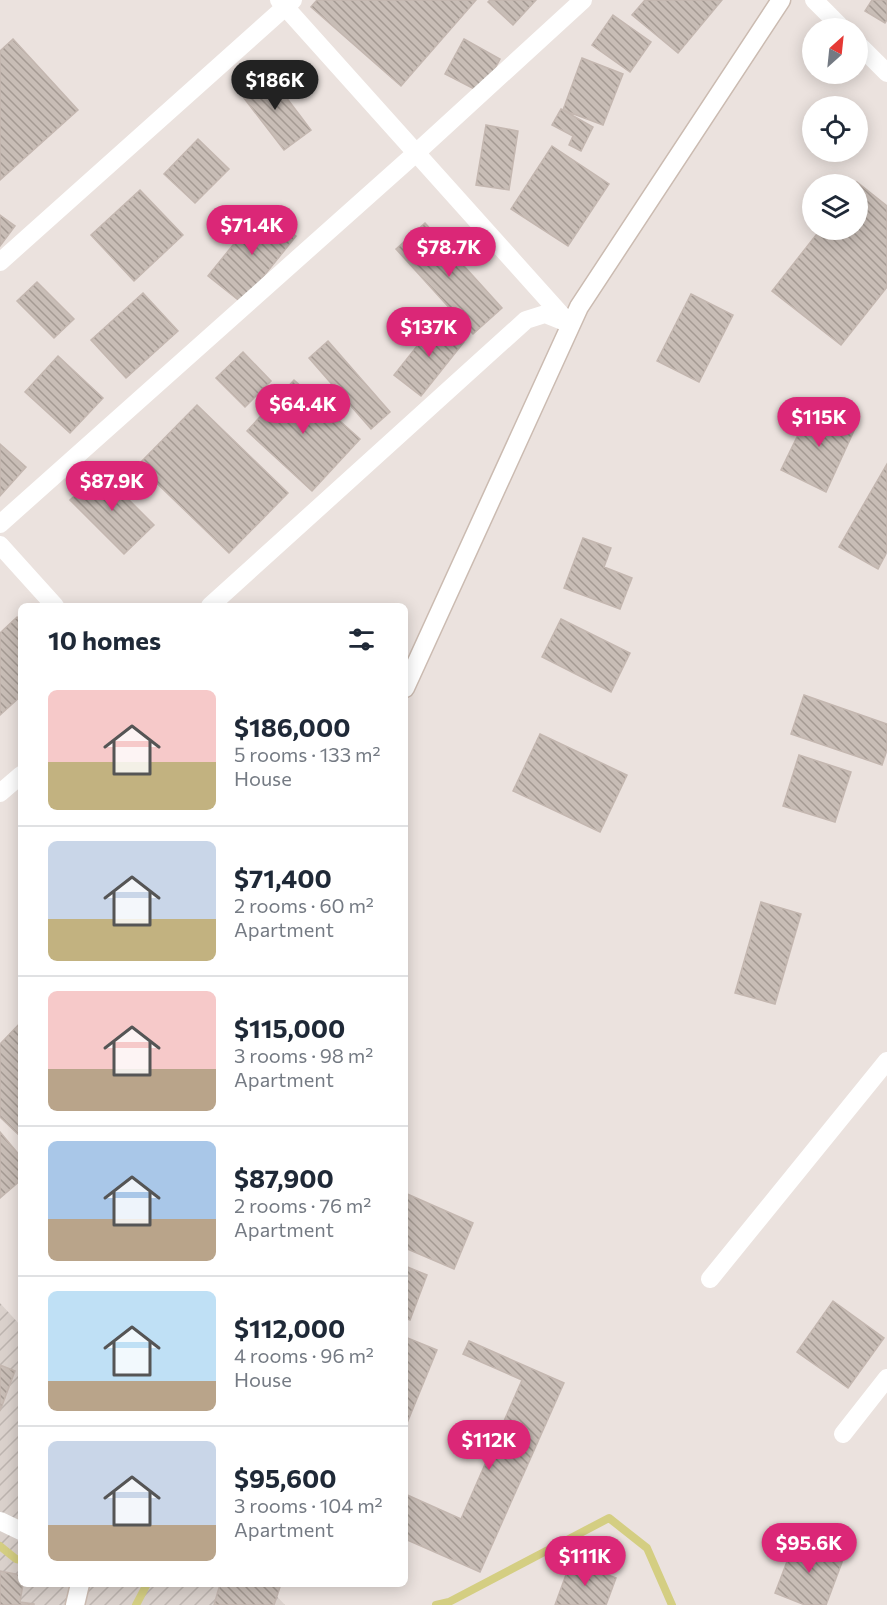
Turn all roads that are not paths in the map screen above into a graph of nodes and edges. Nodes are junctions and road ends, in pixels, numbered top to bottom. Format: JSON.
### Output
{"nodes":[{"id":1,"x":584,"y":0,"type":"edge"},
{"id":2,"x":781,"y":0,"type":"edge"},
{"id":3,"x":814,"y":0,"type":"edge"},
{"id":4,"x":285,"y":2,"type":"edge"},
{"id":5,"x":832,"y":18,"type":"edge"},
{"id":6,"x":868,"y":54,"type":"edge"},
{"id":7,"x":887,"y":73,"type":"edge"},
{"id":8,"x":416,"y":153,"type":"junction"},
{"id":9,"x":0,"y":262,"type":"edge"},
{"id":10,"x":570,"y":324,"type":"junction"},
{"id":11,"x":0,"y":524,"type":"edge"},
{"id":12,"x":0,"y":545,"type":"edge"},
{"id":13,"x":52,"y":603,"type":"edge"},
{"id":14,"x":213,"y":603,"type":"edge"},
{"id":15,"x":408,"y":681,"type":"edge"},
{"id":16,"x":18,"y":778,"type":"edge"},
{"id":17,"x":0,"y":793,"type":"edge"},
{"id":18,"x":887,"y":1061,"type":"edge"},
{"id":19,"x":710,"y":1279,"type":"dead end"},
{"id":20,"x":887,"y":1378,"type":"edge"},
{"id":21,"x":843,"y":1434,"type":"dead end"},
{"id":22,"x":0,"y":1521,"type":"edge"},
{"id":23,"x":18,"y":1529,"type":"edge"},
{"id":24,"x":79,"y":1587,"type":"edge"},
{"id":25,"x":75,"y":1605,"type":"edge"}],
"edges":[{"from":1,"to":8,"type":"street"},
{"from":2,"to":10,"type":"street"},
{"from":3,"to":5,"type":"street"},
{"from":4,"to":8,"type":"street"},
{"from":4,"to":9,"type":"street"},
{"from":6,"to":7,"type":"street"},
{"from":8,"to":10,"type":"street"},
{"from":8,"to":11,"type":"street"},
{"from":10,"to":14,"type":"street"},
{"from":10,"to":15,"type":"street"},
{"from":12,"to":13,"type":"street"},
{"from":16,"to":17,"type":"street"},
{"from":18,"to":19,"type":"street"},
{"from":20,"to":21,"type":"street"},
{"from":22,"to":23,"type":"street"},
{"from":24,"to":25,"type":"street"}]}
